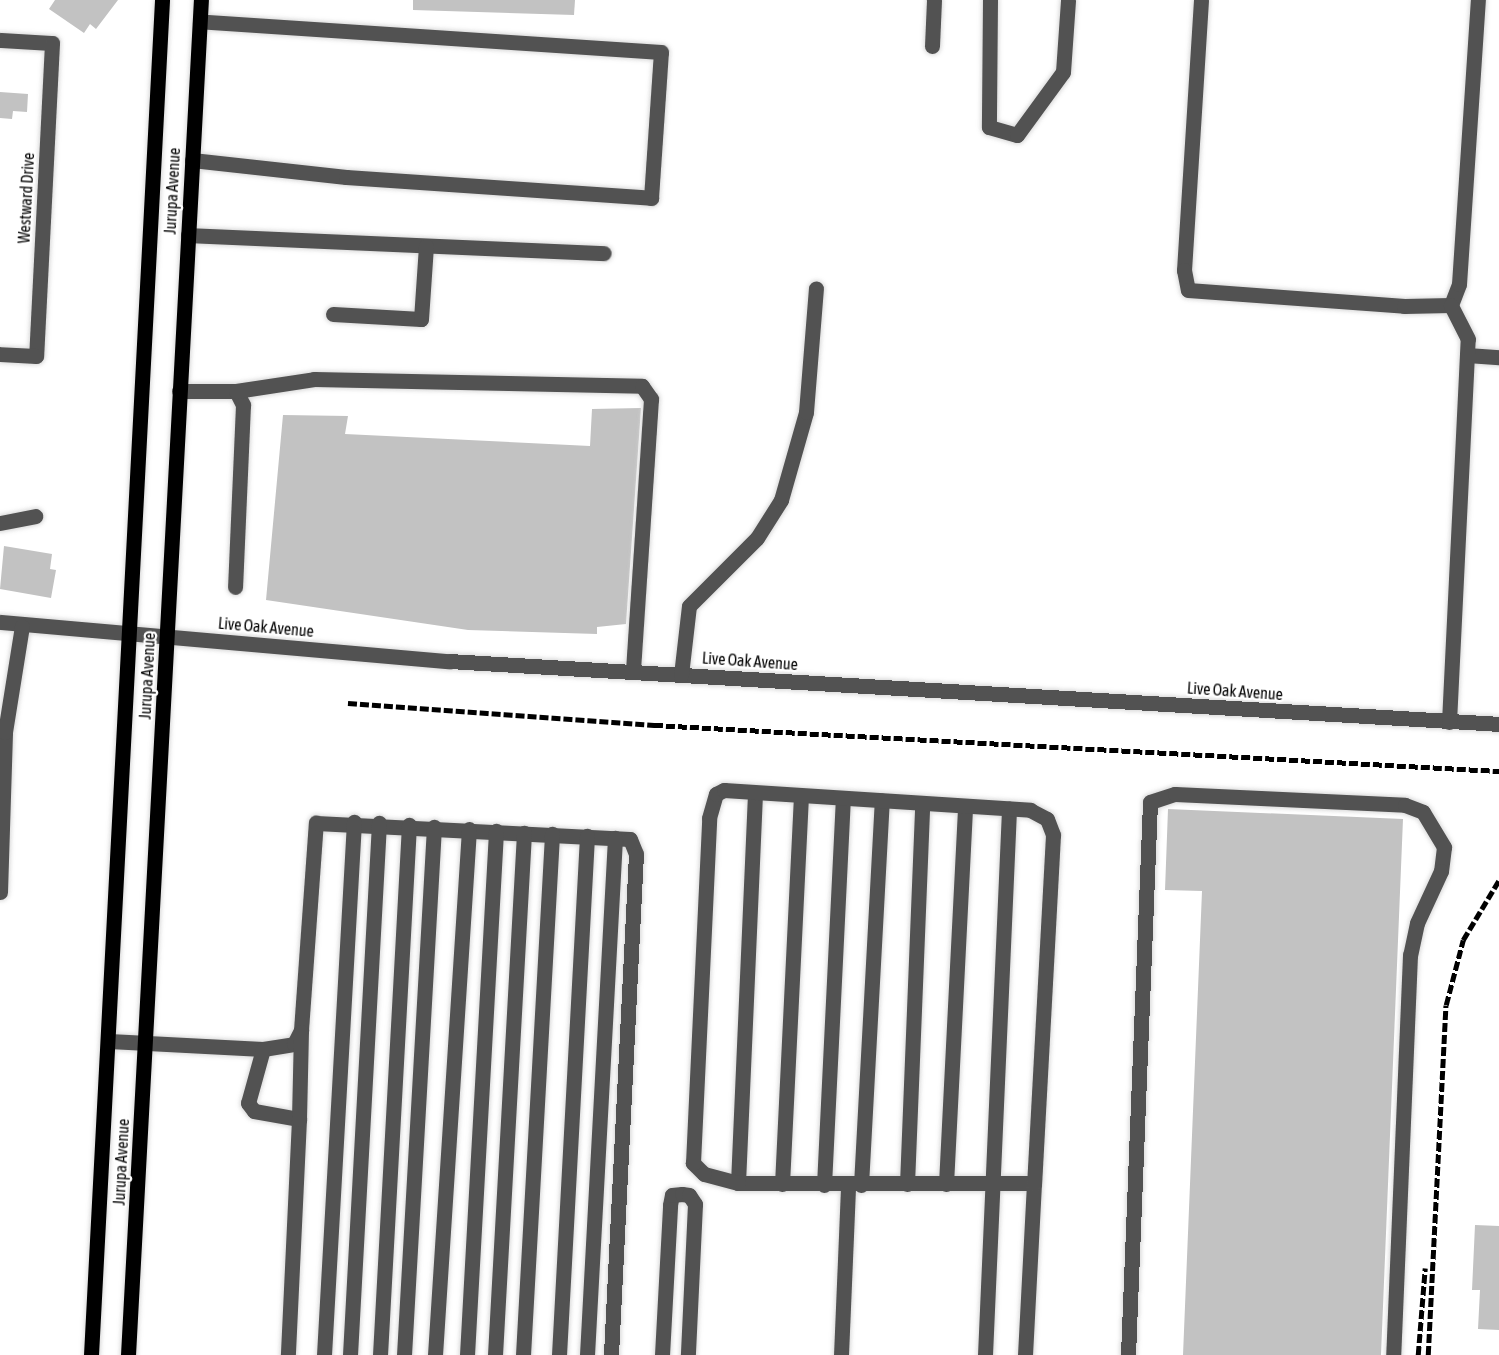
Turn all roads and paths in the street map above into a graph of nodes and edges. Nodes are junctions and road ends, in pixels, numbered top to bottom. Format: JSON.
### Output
{"nodes":[{"id":1,"x":162,"y":0,"type":"edge"},
{"id":2,"x":201,"y":0,"type":"edge"},
{"id":3,"x":934,"y":0,"type":"edge"},
{"id":4,"x":990,"y":0,"type":"edge"},
{"id":5,"x":1068,"y":0,"type":"edge"},
{"id":6,"x":1201,"y":0,"type":"edge"},
{"id":7,"x":1478,"y":0,"type":"edge"},
{"id":8,"x":200,"y":21,"type":"junction"},
{"id":9,"x":0,"y":40,"type":"edge"},
{"id":10,"x":932,"y":46,"type":"dead end"},
{"id":11,"x":192,"y":160,"type":"junction"},
{"id":12,"x":188,"y":235,"type":"junction"},
{"id":13,"x":426,"y":246,"type":"junction"},
{"id":14,"x":604,"y":253,"type":"dead end"},
{"id":15,"x":816,"y":288,"type":"dead end"},
{"id":16,"x":1451,"y":305,"type":"junction"},
{"id":17,"x":333,"y":314,"type":"dead end"},
{"id":18,"x":0,"y":354,"type":"edge"},
{"id":19,"x":1467,"y":355,"type":"junction"},
{"id":20,"x":1499,"y":357,"type":"edge"},
{"id":21,"x":179,"y":391,"type":"junction"},
{"id":22,"x":236,"y":391,"type":"junction"},
{"id":23,"x":35,"y":516,"type":"dead end"},
{"id":24,"x":0,"y":523,"type":"edge"},
{"id":25,"x":235,"y":587,"type":"dead end"},
{"id":26,"x":0,"y":622,"type":"edge"},
{"id":27,"x":22,"y":626,"type":"junction"},
{"id":28,"x":129,"y":635,"type":"junction"},
{"id":29,"x":167,"y":636,"type":"junction"},
{"id":30,"x":633,"y":670,"type":"junction"},
{"id":31,"x":681,"y":675,"type":"junction"},
{"id":32,"x":1449,"y":722,"type":"junction"},
{"id":33,"x":1499,"y":724,"type":"edge"},
{"id":34,"x":755,"y":793,"type":"junction"},
{"id":35,"x":801,"y":795,"type":"junction"},
{"id":36,"x":843,"y":798,"type":"junction"},
{"id":37,"x":882,"y":801,"type":"junction"},
{"id":38,"x":922,"y":803,"type":"junction"},
{"id":39,"x":965,"y":806,"type":"junction"},
{"id":40,"x":1009,"y":809,"type":"junction"},
{"id":41,"x":354,"y":822,"type":"junction"},
{"id":42,"x":379,"y":823,"type":"junction"},
{"id":43,"x":409,"y":825,"type":"junction"},
{"id":44,"x":434,"y":827,"type":"junction"},
{"id":45,"x":469,"y":829,"type":"junction"},
{"id":46,"x":496,"y":831,"type":"junction"},
{"id":47,"x":524,"y":832,"type":"junction"},
{"id":48,"x":552,"y":834,"type":"junction"},
{"id":49,"x":587,"y":836,"type":"junction"},
{"id":50,"x":615,"y":838,"type":"junction"},
{"id":51,"x":0,"y":892,"type":"edge"},
{"id":52,"x":301,"y":1030,"type":"junction"},
{"id":53,"x":109,"y":1041,"type":"junction"},
{"id":54,"x":144,"y":1044,"type":"junction"},
{"id":55,"x":263,"y":1049,"type":"junction"},
{"id":56,"x":298,"y":1119,"type":"junction"},
{"id":57,"x":738,"y":1183,"type":"junction"},
{"id":58,"x":1034,"y":1183,"type":"junction"},
{"id":59,"x":782,"y":1184,"type":"junction"},
{"id":60,"x":907,"y":1184,"type":"junction"},
{"id":61,"x":946,"y":1184,"type":"junction"},
{"id":62,"x":993,"y":1184,"type":"junction"},
{"id":63,"x":824,"y":1185,"type":"junction"},
{"id":64,"x":854,"y":1185,"type":"junction"},
{"id":65,"x":91,"y":1355,"type":"edge"},
{"id":66,"x":128,"y":1355,"type":"edge"},
{"id":67,"x":288,"y":1355,"type":"edge"},
{"id":68,"x":324,"y":1355,"type":"edge"},
{"id":69,"x":350,"y":1355,"type":"edge"},
{"id":70,"x":380,"y":1355,"type":"edge"},
{"id":71,"x":404,"y":1355,"type":"edge"},
{"id":72,"x":435,"y":1355,"type":"edge"},
{"id":73,"x":467,"y":1355,"type":"edge"},
{"id":74,"x":495,"y":1355,"type":"edge"},
{"id":75,"x":523,"y":1355,"type":"edge"},
{"id":76,"x":559,"y":1355,"type":"edge"},
{"id":77,"x":587,"y":1355,"type":"edge"},
{"id":78,"x":611,"y":1355,"type":"edge"},
{"id":79,"x":662,"y":1355,"type":"edge"},
{"id":80,"x":688,"y":1355,"type":"edge"},
{"id":81,"x":841,"y":1355,"type":"edge"},
{"id":82,"x":984,"y":1355,"type":"edge"},
{"id":83,"x":1025,"y":1355,"type":"edge"},
{"id":84,"x":1128,"y":1355,"type":"edge"},
{"id":85,"x":1393,"y":1355,"type":"edge"}],
"edges":[{"from":1,"to":28,"type":"main road","name":"Jurupa Avenue"},
{"from":2,"to":8,"type":"main road","name":"Jurupa Avenue"},
{"from":3,"to":10,"type":"street"},
{"from":4,"to":5,"type":"street"},
{"from":6,"to":16,"type":"street"},
{"from":7,"to":16,"type":"street"},
{"from":8,"to":11,"type":"main road","name":"Jurupa Avenue"},
{"from":8,"to":11,"type":"street"},
{"from":9,"to":18,"type":"street","name":"Westward Drive"},
{"from":11,"to":12,"type":"main road","name":"Jurupa Avenue"},
{"from":12,"to":13,"type":"street"},
{"from":12,"to":21,"type":"main road","name":"Jurupa Avenue"},
{"from":13,"to":14,"type":"street"},
{"from":13,"to":17,"type":"street"},
{"from":15,"to":31,"type":"street"},
{"from":16,"to":19,"type":"street"},
{"from":19,"to":20,"type":"street"},
{"from":19,"to":32,"type":"street"},
{"from":21,"to":22,"type":"street"},
{"from":21,"to":29,"type":"main road","name":"Jurupa Avenue"},
{"from":22,"to":25,"type":"street"},
{"from":22,"to":30,"type":"street"},
{"from":23,"to":24,"type":"street"},
{"from":26,"to":27,"type":"street","name":"Live Oak Avenue"},
{"from":27,"to":28,"type":"street","name":"Live Oak Avenue"},
{"from":27,"to":51,"type":"street"},
{"from":28,"to":29,"type":"street","name":"Live Oak Avenue"},
{"from":28,"to":53,"type":"main road","name":"Jurupa Avenue"},
{"from":29,"to":30,"type":"street","name":"Live Oak Avenue"},
{"from":29,"to":54,"type":"main road","name":"Jurupa Avenue"},
{"from":30,"to":31,"type":"street","name":"Live Oak Avenue"},
{"from":31,"to":32,"type":"street","name":"Live Oak Avenue"},
{"from":32,"to":33,"type":"street","name":"Live Oak Avenue"},
{"from":34,"to":35,"type":"street"},
{"from":34,"to":57,"type":"street"},
{"from":34,"to":57,"type":"street"},
{"from":35,"to":36,"type":"street"},
{"from":35,"to":59,"type":"street"},
{"from":36,"to":37,"type":"street"},
{"from":36,"to":63,"type":"street"},
{"from":37,"to":38,"type":"street"},
{"from":37,"to":64,"type":"street"},
{"from":38,"to":39,"type":"street"},
{"from":38,"to":60,"type":"street"},
{"from":39,"to":40,"type":"street"},
{"from":39,"to":61,"type":"street"},
{"from":40,"to":58,"type":"street"},
{"from":40,"to":62,"type":"street"},
{"from":41,"to":42,"type":"street"},
{"from":41,"to":52,"type":"street"},
{"from":41,"to":68,"type":"street"},
{"from":42,"to":43,"type":"street"},
{"from":42,"to":69,"type":"street"},
{"from":43,"to":44,"type":"street"},
{"from":43,"to":70,"type":"street"},
{"from":44,"to":45,"type":"street"},
{"from":44,"to":71,"type":"street"},
{"from":45,"to":46,"type":"street"},
{"from":45,"to":72,"type":"street"},
{"from":46,"to":47,"type":"street"},
{"from":46,"to":73,"type":"street"},
{"from":47,"to":48,"type":"street"},
{"from":47,"to":74,"type":"street"},
{"from":48,"to":49,"type":"street"},
{"from":48,"to":75,"type":"street"},
{"from":49,"to":50,"type":"street"},
{"from":49,"to":76,"type":"street"},
{"from":50,"to":77,"type":"street"},
{"from":50,"to":78,"type":"street"},
{"from":52,"to":55,"type":"street"},
{"from":52,"to":56,"type":"street"},
{"from":53,"to":54,"type":"street"},
{"from":53,"to":65,"type":"main road","name":"Jurupa Avenue"},
{"from":54,"to":55,"type":"street"},
{"from":54,"to":66,"type":"main road","name":"Jurupa Avenue"},
{"from":55,"to":56,"type":"street"},
{"from":56,"to":67,"type":"street"},
{"from":57,"to":59,"type":"street"},
{"from":58,"to":62,"type":"street"},
{"from":58,"to":83,"type":"street"},
{"from":59,"to":63,"type":"street"},
{"from":60,"to":61,"type":"street"},
{"from":60,"to":64,"type":"street"},
{"from":61,"to":62,"type":"street"},
{"from":62,"to":82,"type":"street"},
{"from":63,"to":64,"type":"street"},
{"from":64,"to":81,"type":"street"},
{"from":79,"to":80,"type":"street"},
{"from":84,"to":85,"type":"street"}]}
